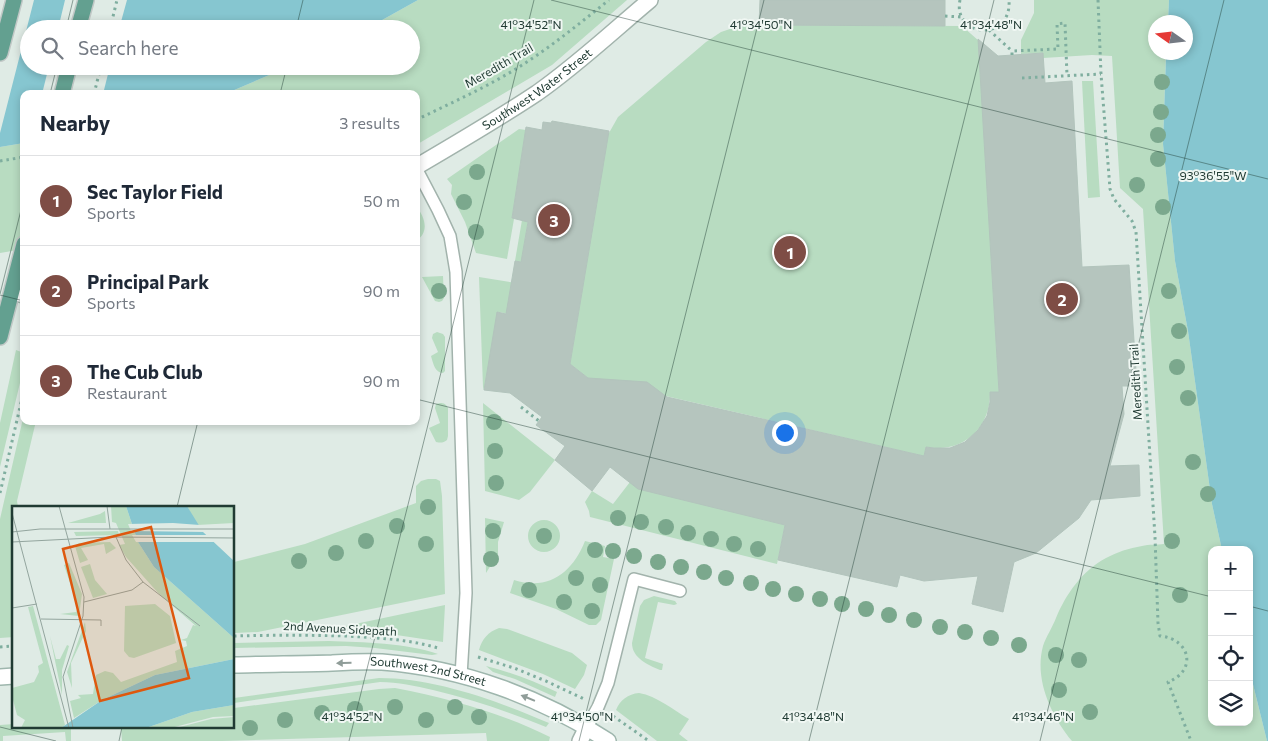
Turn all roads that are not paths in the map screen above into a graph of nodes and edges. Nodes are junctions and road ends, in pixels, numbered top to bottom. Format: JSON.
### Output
{"nodes":[{"id":1,"x":14,"y":0,"type":"edge"},
{"id":2,"x":86,"y":0,"type":"edge"},
{"id":3,"x":650,"y":0,"type":"edge"},
{"id":4,"x":80,"y":20,"type":"edge"},
{"id":5,"x":0,"y":53,"type":"edge"},
{"id":6,"x":67,"y":75,"type":"edge"},
{"id":7,"x":63,"y":90,"type":"edge"},
{"id":8,"x":420,"y":166,"type":"edge"},
{"id":9,"x":420,"y":176,"type":"edge"},
{"id":10,"x":20,"y":275,"type":"edge"},
{"id":11,"x":18,"y":294,"type":"edge"},
{"id":12,"x":0,"y":337,"type":"edge"},
{"id":13,"x":680,"y":590,"type":"dead end"},
{"id":14,"x":235,"y":665,"type":"edge"},
{"id":15,"x":461,"y":676,"type":"junction"},
{"id":16,"x":587,"y":727,"type":"junction"},
{"id":17,"x":580,"y":741,"type":"edge"},
{"id":18,"x":608,"y":741,"type":"edge"}],
"edges":[{"from":1,"to":5,"type":"main road"},
{"from":2,"to":4,"type":"main road"},
{"from":3,"to":8,"type":"main road","name":"Southwest Water Street"},
{"from":6,"to":7,"type":"main road"},
{"from":9,"to":15,"type":"lane"},
{"from":10,"to":11,"type":"main road"},
{"from":11,"to":12,"type":"main road"},
{"from":13,"to":16,"type":"lane"},
{"from":15,"to":14,"type":"main road","name":"Southwest 2nd Street","one_way":true},
{"from":16,"to":15,"type":"main road","name":"Southwest 2nd Street","one_way":true},
{"from":16,"to":17,"type":"main road"},
{"from":16,"to":18,"type":"main road","name":"Southwest 2nd Street"}]}
